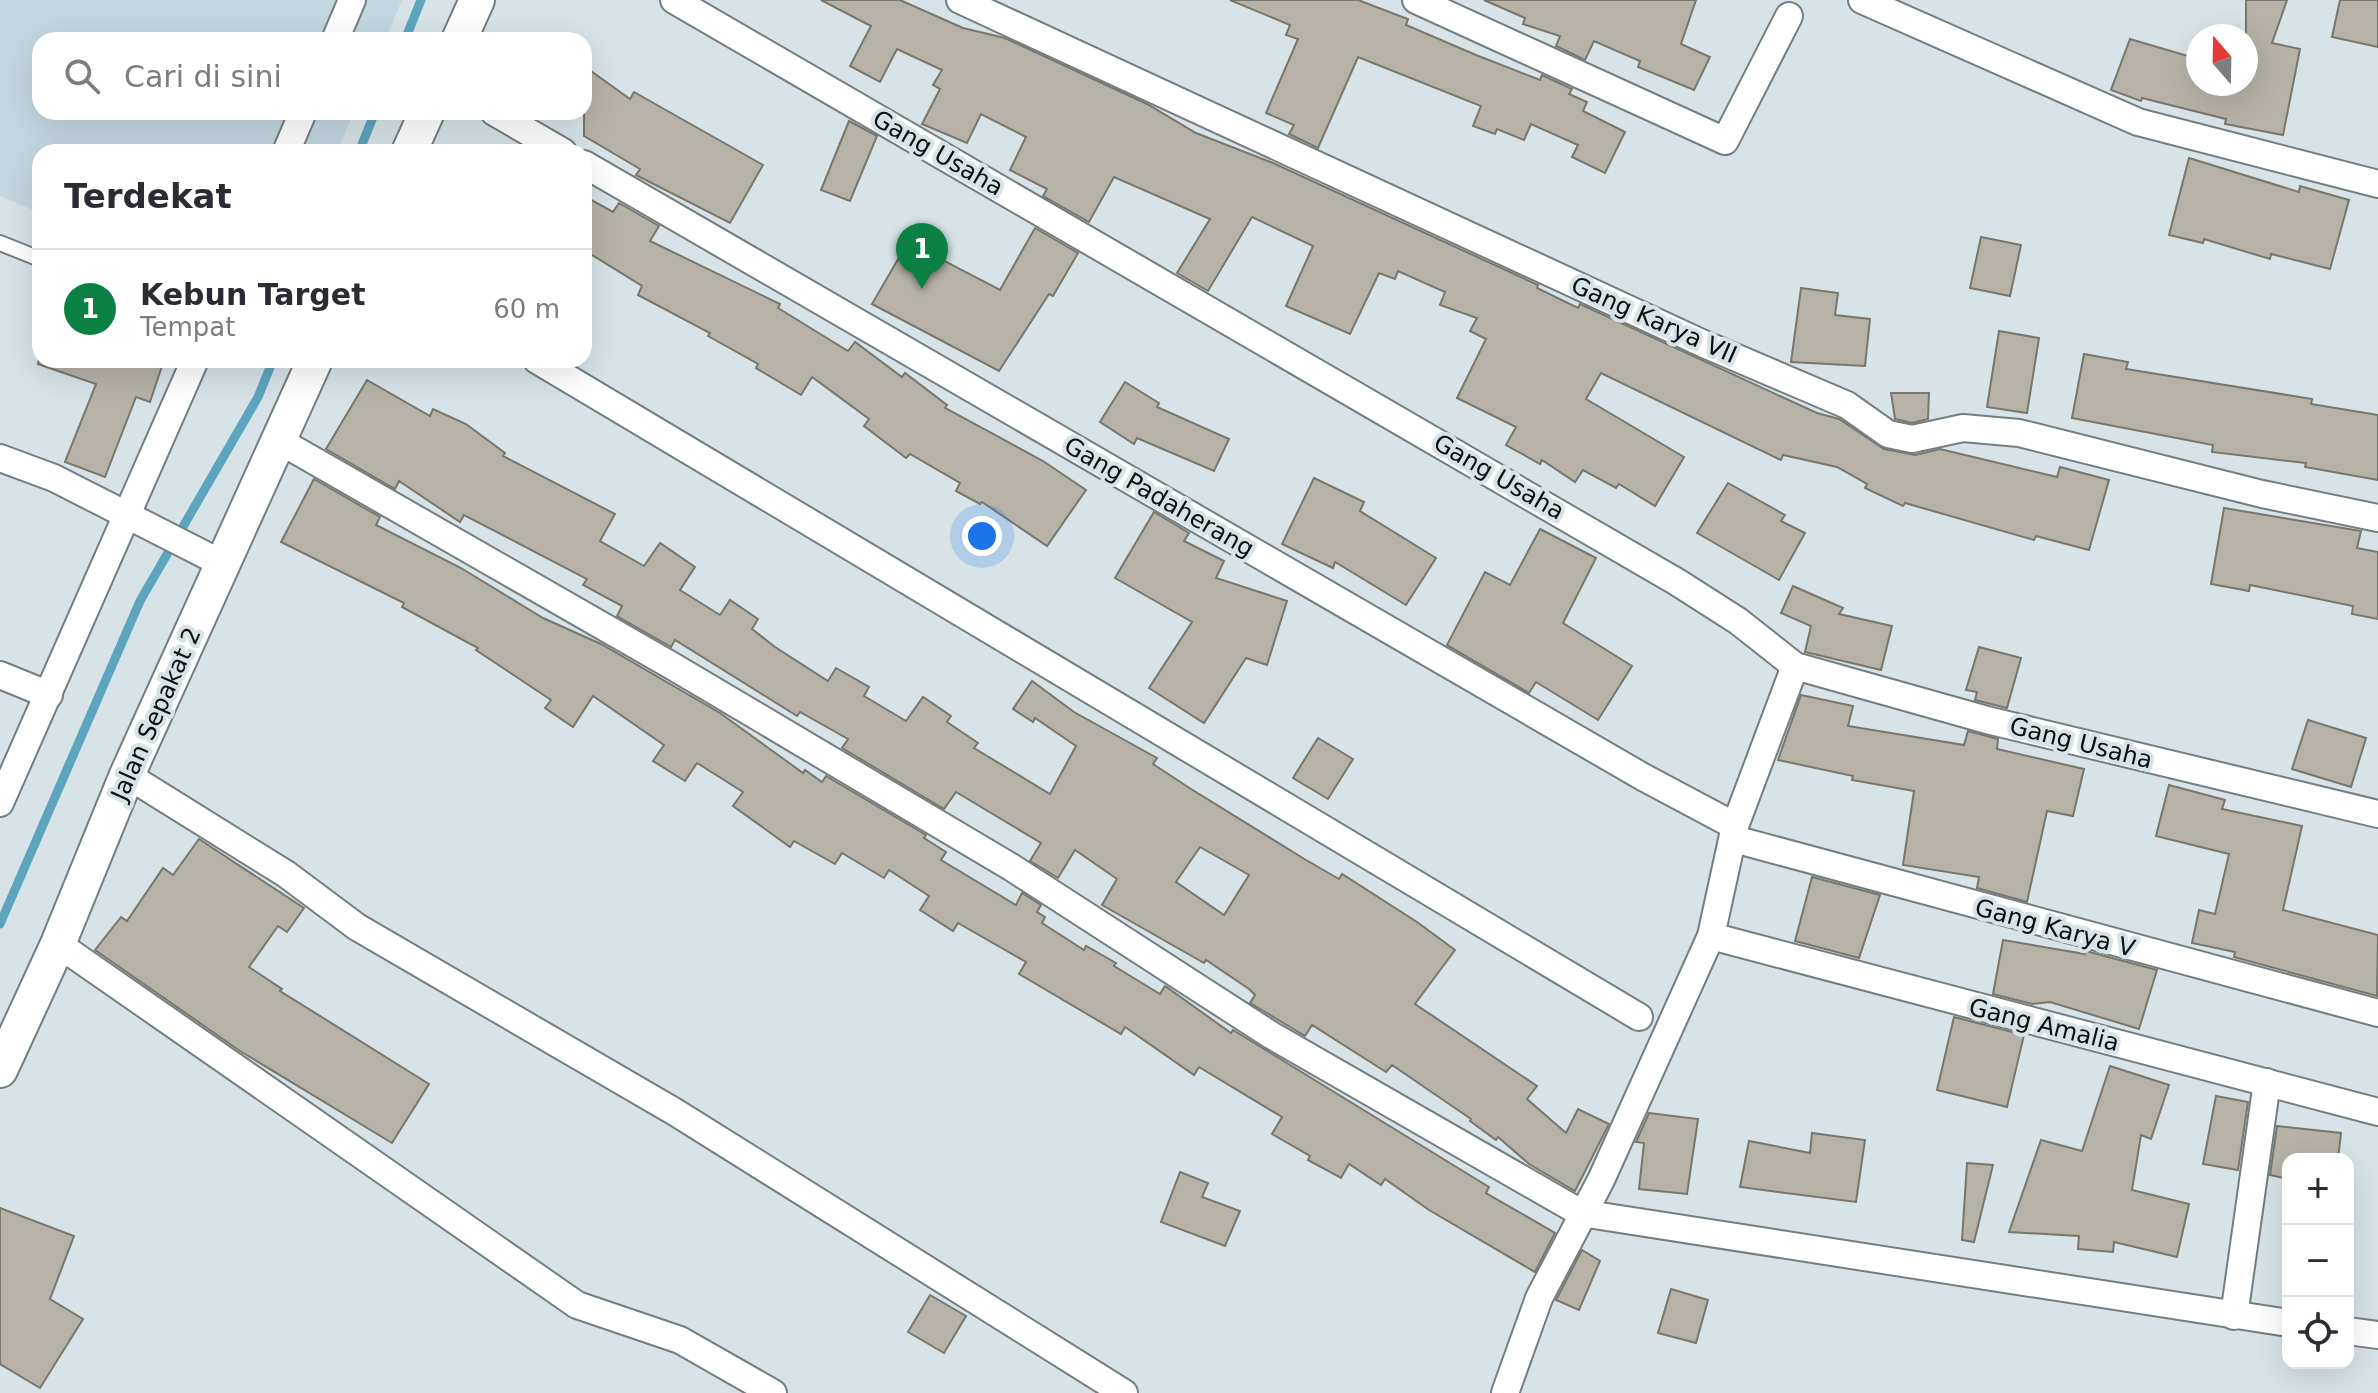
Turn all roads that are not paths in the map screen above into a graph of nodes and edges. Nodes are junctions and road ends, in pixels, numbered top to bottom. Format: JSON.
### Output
{"nodes":[{"id":1,"x":352,"y":0,"type":"edge"},
{"id":2,"x":477,"y":0,"type":"edge"},
{"id":3,"x":674,"y":0,"type":"edge"},
{"id":4,"x":960,"y":0,"type":"edge"},
{"id":5,"x":1416,"y":0,"type":"edge"},
{"id":6,"x":1862,"y":0,"type":"edge"},
{"id":7,"x":1789,"y":16,"type":"dead end"},
{"id":8,"x":338,"y":32,"type":"edge"},
{"id":9,"x":463,"y":32,"type":"edge"},
{"id":10,"x":300,"y":120,"type":"edge"},
{"id":11,"x":423,"y":120,"type":"edge"},
{"id":12,"x":508,"y":120,"type":"edge"},
{"id":13,"x":289,"y":144,"type":"edge"},
{"id":14,"x":413,"y":144,"type":"edge"},
{"id":15,"x":549,"y":144,"type":"edge"},
{"id":16,"x":592,"y":169,"type":"edge"},
{"id":17,"x":2378,"y":184,"type":"edge"},
{"id":18,"x":0,"y":243,"type":"edge"},
{"id":19,"x":32,"y":256,"type":"edge"},
{"id":20,"x":192,"y":368,"type":"edge"},
{"id":21,"x":311,"y":368,"type":"edge"},
{"id":22,"x":550,"y":368,"type":"edge"},
{"id":23,"x":278,"y":440,"type":"junction"},
{"id":24,"x":0,"y":458,"type":"edge"},
{"id":25,"x":129,"y":515,"type":"junction"},
{"id":26,"x":2378,"y":518,"type":"edge"},
{"id":27,"x":209,"y":556,"type":"junction"},
{"id":28,"x":1795,"y":666,"type":"junction"},
{"id":29,"x":0,"y":675,"type":"edge"},
{"id":30,"x":49,"y":695,"type":"junction"},
{"id":31,"x":127,"y":775,"type":"junction"},
{"id":32,"x":0,"y":803,"type":"edge"},
{"id":33,"x":2378,"y":814,"type":"edge"},
{"id":34,"x":1734,"y":833,"type":"junction"},
{"id":35,"x":1711,"y":936,"type":"junction"},
{"id":36,"x":58,"y":944,"type":"junction"},
{"id":37,"x":2378,"y":1013,"type":"edge"},
{"id":38,"x":1639,"y":1017,"type":"dead end"},
{"id":39,"x":0,"y":1070,"type":"edge"},
{"id":40,"x":2267,"y":1082,"type":"junction"},
{"id":41,"x":2378,"y":1112,"type":"edge"},
{"id":42,"x":1581,"y":1213,"type":"junction"},
{"id":43,"x":2234,"y":1316,"type":"junction"},
{"id":44,"x":2282,"y":1322,"type":"edge"},
{"id":45,"x":2354,"y":1332,"type":"edge"},
{"id":46,"x":2378,"y":1335,"type":"edge"},
{"id":47,"x":773,"y":1393,"type":"edge"},
{"id":48,"x":1124,"y":1393,"type":"edge"},
{"id":49,"x":1505,"y":1393,"type":"edge"}],
"edges":[{"from":1,"to":8,"type":"street"},
{"from":2,"to":9,"type":"street"},
{"from":3,"to":28,"type":"street","name":"Gang Usaha"},
{"from":4,"to":26,"type":"street","name":"Gang Karya VII"},
{"from":5,"to":7,"type":"street"},
{"from":6,"to":17,"type":"street"},
{"from":10,"to":13,"type":"street"},
{"from":11,"to":14,"type":"street"},
{"from":12,"to":15,"type":"street"},
{"from":16,"to":34,"type":"street","name":"Gang Padaherang"},
{"from":18,"to":19,"type":"lane"},
{"from":20,"to":25,"type":"street"},
{"from":21,"to":23,"type":"street","name":"Jalan Sepakat 2"},
{"from":22,"to":38,"type":"street"},
{"from":23,"to":27,"type":"street","name":"Jalan Sepakat 2"},
{"from":23,"to":42,"type":"street"},
{"from":24,"to":25,"type":"street"},
{"from":25,"to":27,"type":"street"},
{"from":25,"to":30,"type":"street"},
{"from":27,"to":31,"type":"street","name":"Jalan Sepakat 2"},
{"from":28,"to":33,"type":"street","name":"Gang Usaha"},
{"from":28,"to":34,"type":"street"},
{"from":29,"to":30,"type":"street"},
{"from":30,"to":32,"type":"street"},
{"from":31,"to":36,"type":"street","name":"Jalan Sepakat 2"},
{"from":31,"to":48,"type":"street"},
{"from":34,"to":35,"type":"street"},
{"from":34,"to":37,"type":"street","name":"Gang Karya V"},
{"from":35,"to":40,"type":"street","name":"Gang Amalia"},
{"from":35,"to":42,"type":"street"},
{"from":36,"to":39,"type":"street","name":"Jalan Sepakat 2"},
{"from":36,"to":47,"type":"street"},
{"from":40,"to":41,"type":"street","name":"Gang Amalia"},
{"from":40,"to":43,"type":"street"},
{"from":42,"to":43,"type":"street"},
{"from":42,"to":49,"type":"street"},
{"from":43,"to":44,"type":"street"},
{"from":45,"to":46,"type":"street"}]}
